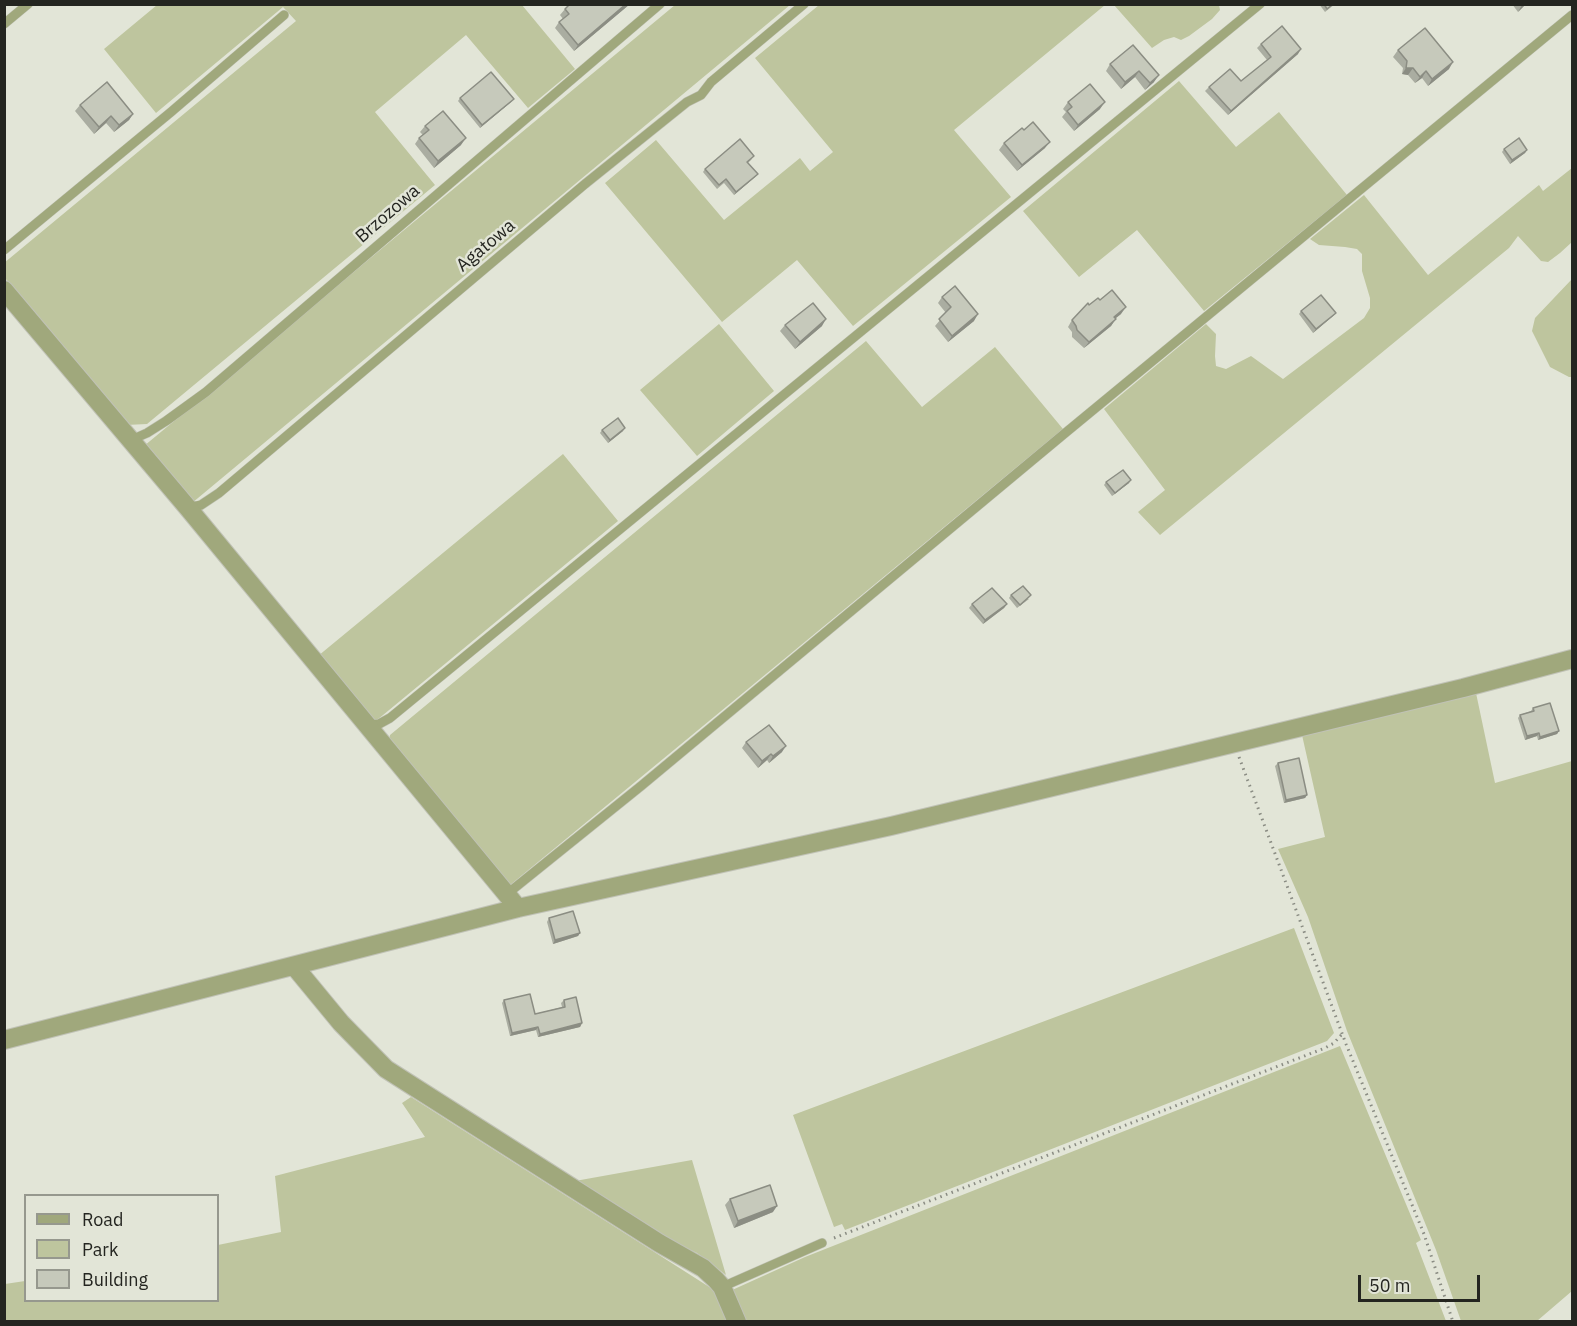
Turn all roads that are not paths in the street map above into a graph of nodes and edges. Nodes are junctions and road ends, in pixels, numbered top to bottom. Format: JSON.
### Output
{"nodes":[{"id":1,"x":28,"y":4,"type":"edge"},
{"id":2,"x":660,"y":4,"type":"edge"},
{"id":3,"x":804,"y":4,"type":"edge"},
{"id":4,"x":1260,"y":4,"type":"edge"},
{"id":5,"x":284,"y":15,"type":"dead end"},
{"id":6,"x":1572,"y":15,"type":"edge"},
{"id":7,"x":4,"y":24,"type":"edge"},
{"id":8,"x":4,"y":250,"type":"edge"},
{"id":9,"x":4,"y":290,"type":"edge"},
{"id":10,"x":131,"y":440,"type":"junction"},
{"id":11,"x":188,"y":508,"type":"junction"},
{"id":12,"x":1572,"y":659,"type":"edge"},
{"id":13,"x":368,"y":725,"type":"junction"},
{"id":14,"x":512,"y":901,"type":"junction"},
{"id":15,"x":294,"y":966,"type":"junction"},
{"id":16,"x":4,"y":1040,"type":"edge"},
{"id":17,"x":822,"y":1243,"type":"road end"},
{"id":18,"x":722,"y":1287,"type":"junction"},
{"id":19,"x":736,"y":1322,"type":"edge"}],
"edges":[{"from":1,"to":7,"type":"lane"},
{"from":2,"to":10,"type":"lane","name":"Brzozowa"},
{"from":3,"to":11,"type":"lane","name":"Agatowa"},
{"from":4,"to":13,"type":"lane"},
{"from":5,"to":8,"type":"lane"},
{"from":6,"to":14,"type":"lane"},
{"from":9,"to":10,"type":"street"},
{"from":10,"to":11,"type":"street"},
{"from":11,"to":13,"type":"street"},
{"from":12,"to":14,"type":"street"},
{"from":13,"to":14,"type":"street"},
{"from":14,"to":15,"type":"street"},
{"from":15,"to":16,"type":"street"},
{"from":15,"to":18,"type":"street"},
{"from":17,"to":18,"type":"lane"},
{"from":18,"to":19,"type":"street"}]}
